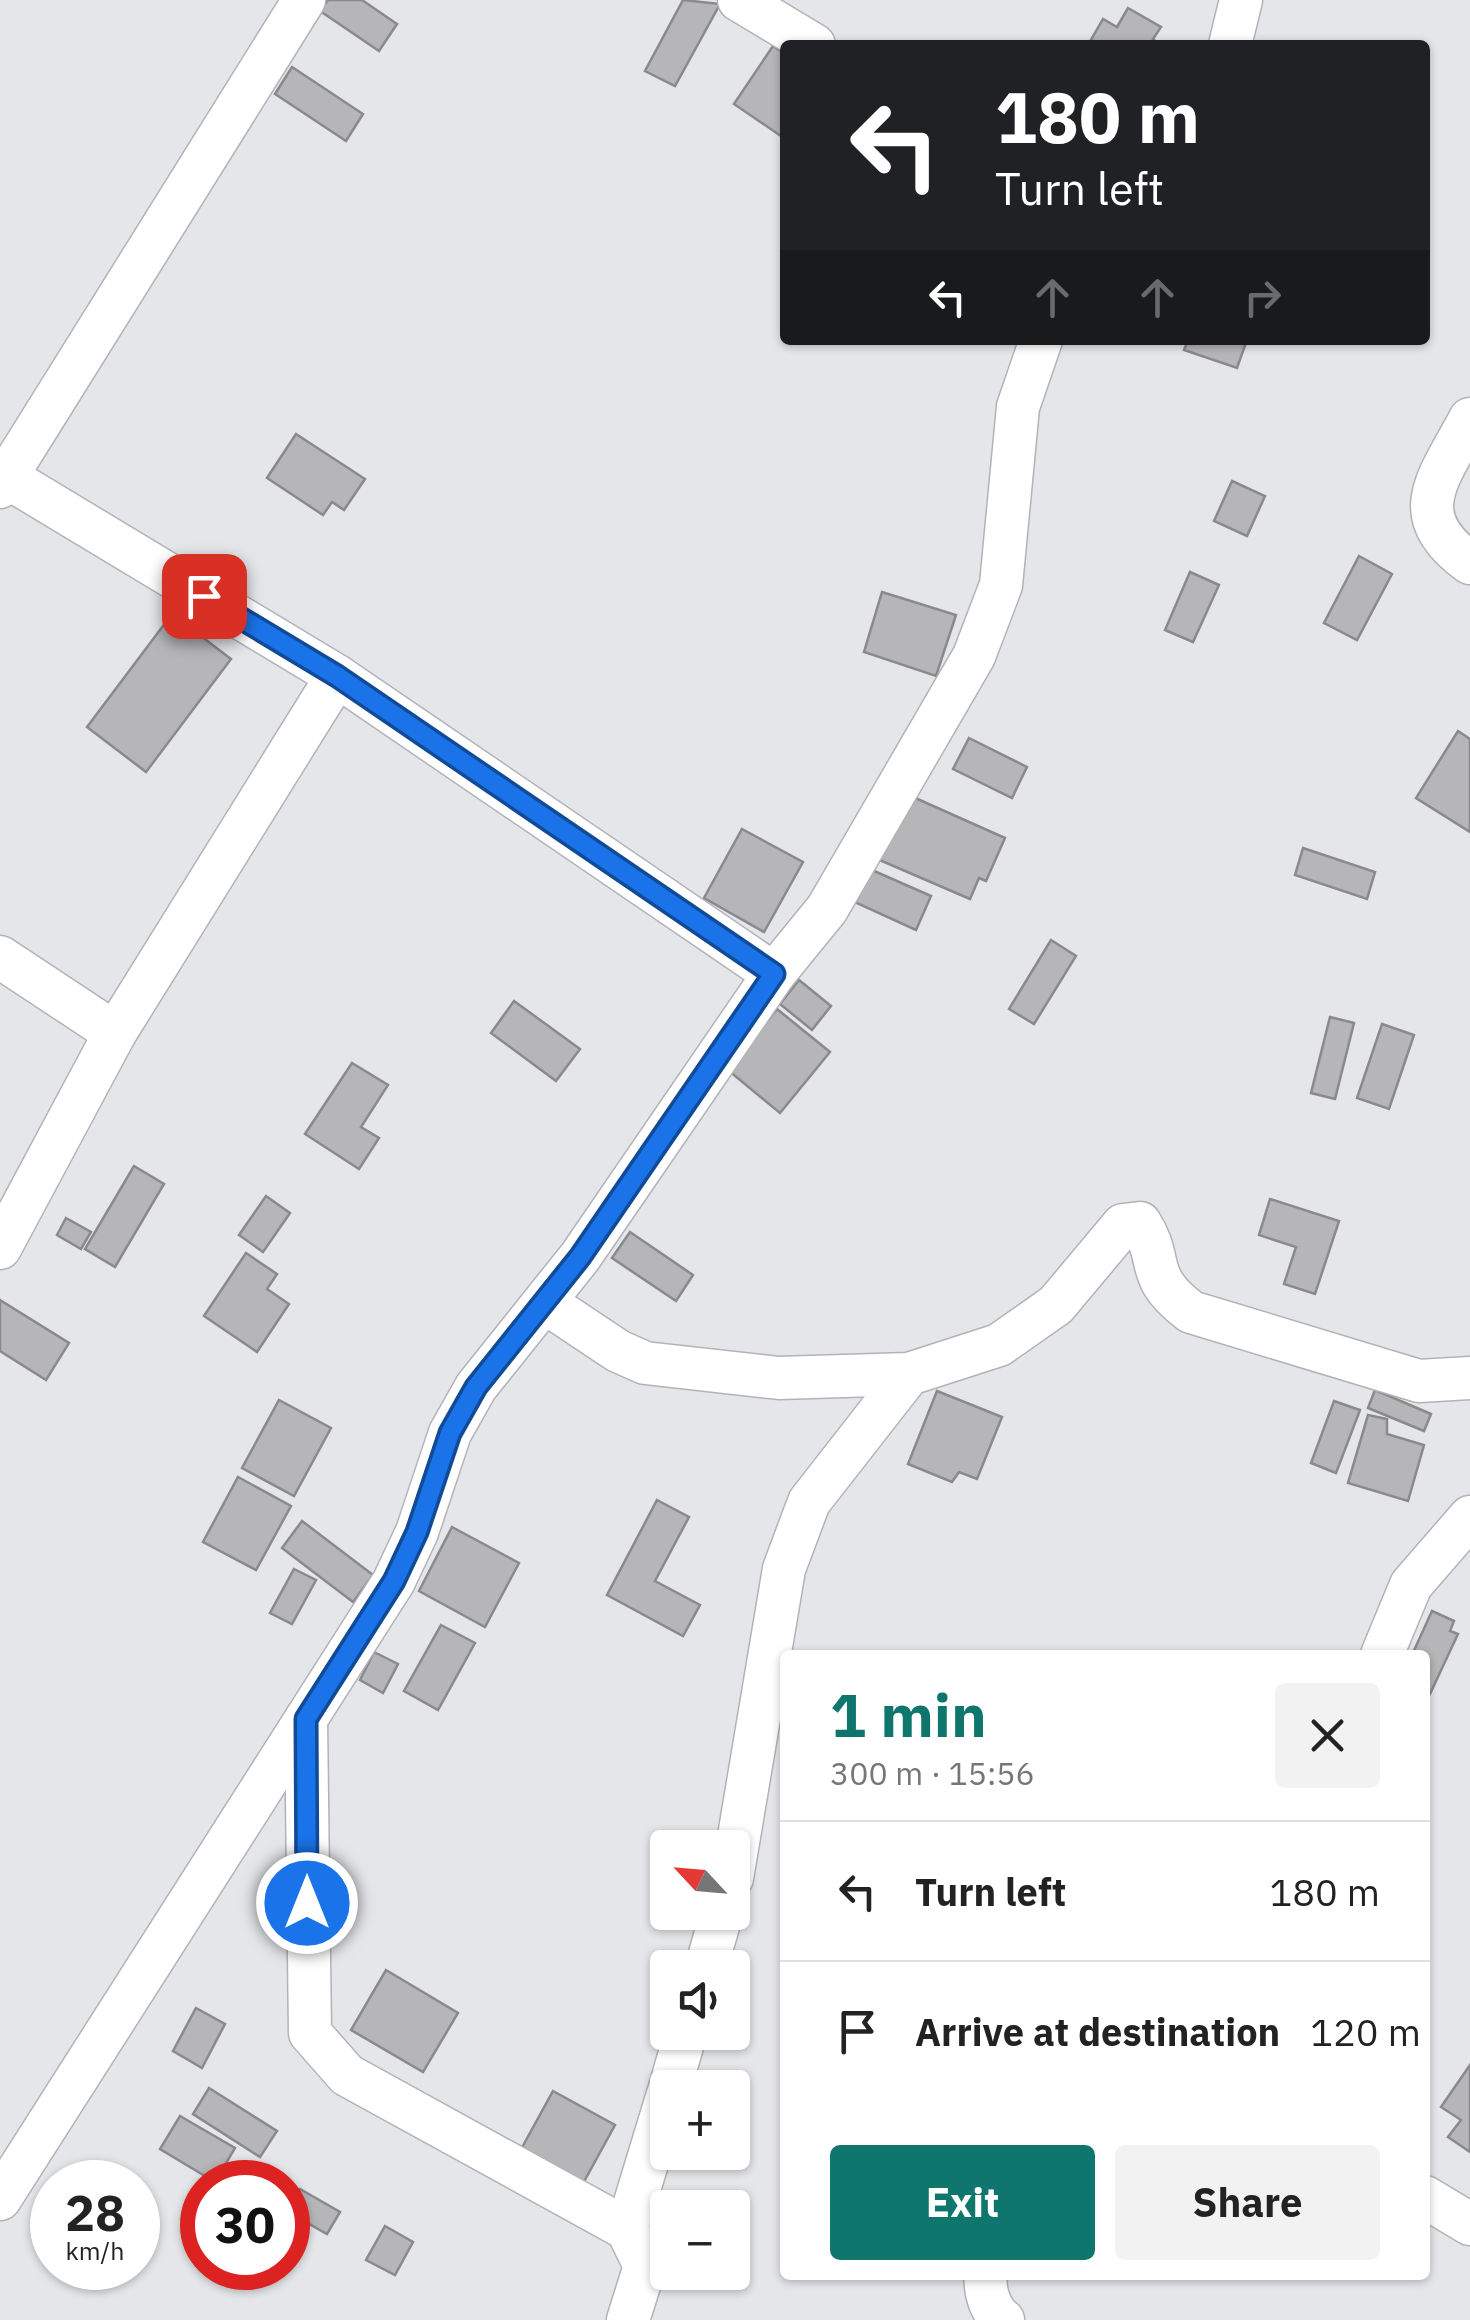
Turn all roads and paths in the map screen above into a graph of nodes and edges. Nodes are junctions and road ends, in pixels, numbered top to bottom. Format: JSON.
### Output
{"nodes":[{"id":1,"x":304,"y":0,"type":"edge"},
{"id":2,"x":1241,"y":0,"type":"edge"},
{"id":3,"x":753,"y":3,"type":"edge"},
{"id":4,"x":807,"y":40,"type":"edge"},
{"id":5,"x":1231,"y":40,"type":"edge"},
{"id":6,"x":1039,"y":345,"type":"edge"},
{"id":7,"x":1470,"y":419,"type":"edge"},
{"id":8,"x":2,"y":479,"type":"edge"},
{"id":9,"x":1470,"y":563,"type":"edge"},
{"id":10,"x":337,"y":676,"type":"junction"},
{"id":11,"x":0,"y":957,"type":"edge"},
{"id":12,"x":774,"y":974,"type":"junction"},
{"id":13,"x":114,"y":1033,"type":"junction"},
{"id":14,"x":0,"y":1248,"type":"edge"},
{"id":15,"x":546,"y":1302,"type":"junction"},
{"id":16,"x":909,"y":1374,"type":"junction"},
{"id":17,"x":1470,"y":1378,"type":"edge"},
{"id":18,"x":1470,"y":1516,"type":"edge"},
{"id":19,"x":1384,"y":1650,"type":"edge"},
{"id":20,"x":306,"y":1719,"type":"junction"},
{"id":21,"x":740,"y":1830,"type":"edge"},
{"id":22,"x":650,"y":2152,"type":"edge"},
{"id":23,"x":0,"y":2199,"type":"edge"},
{"id":24,"x":1430,"y":2200,"type":"edge"},
{"id":25,"x":1470,"y":2224,"type":"edge"},
{"id":26,"x":627,"y":2229,"type":"junction"},
{"id":27,"x":628,"y":2320,"type":"edge"}],
"edges":[{"from":1,"to":8,"type":"street"},
{"from":2,"to":5,"type":"street"},
{"from":3,"to":4,"type":"street"},
{"from":6,"to":12,"type":"street"},
{"from":7,"to":9,"type":"street"},
{"from":8,"to":10,"type":"street"},
{"from":10,"to":12,"type":"street"},
{"from":10,"to":13,"type":"street"},
{"from":11,"to":13,"type":"street"},
{"from":12,"to":15,"type":"street"},
{"from":13,"to":14,"type":"street"},
{"from":15,"to":16,"type":"street"},
{"from":15,"to":20,"type":"street"},
{"from":16,"to":17,"type":"street"},
{"from":16,"to":21,"type":"street"},
{"from":18,"to":19,"type":"street"},
{"from":20,"to":23,"type":"street"},
{"from":20,"to":26,"type":"street"},
{"from":22,"to":26,"type":"street"},
{"from":24,"to":25,"type":"street"},
{"from":26,"to":27,"type":"street"}]}
